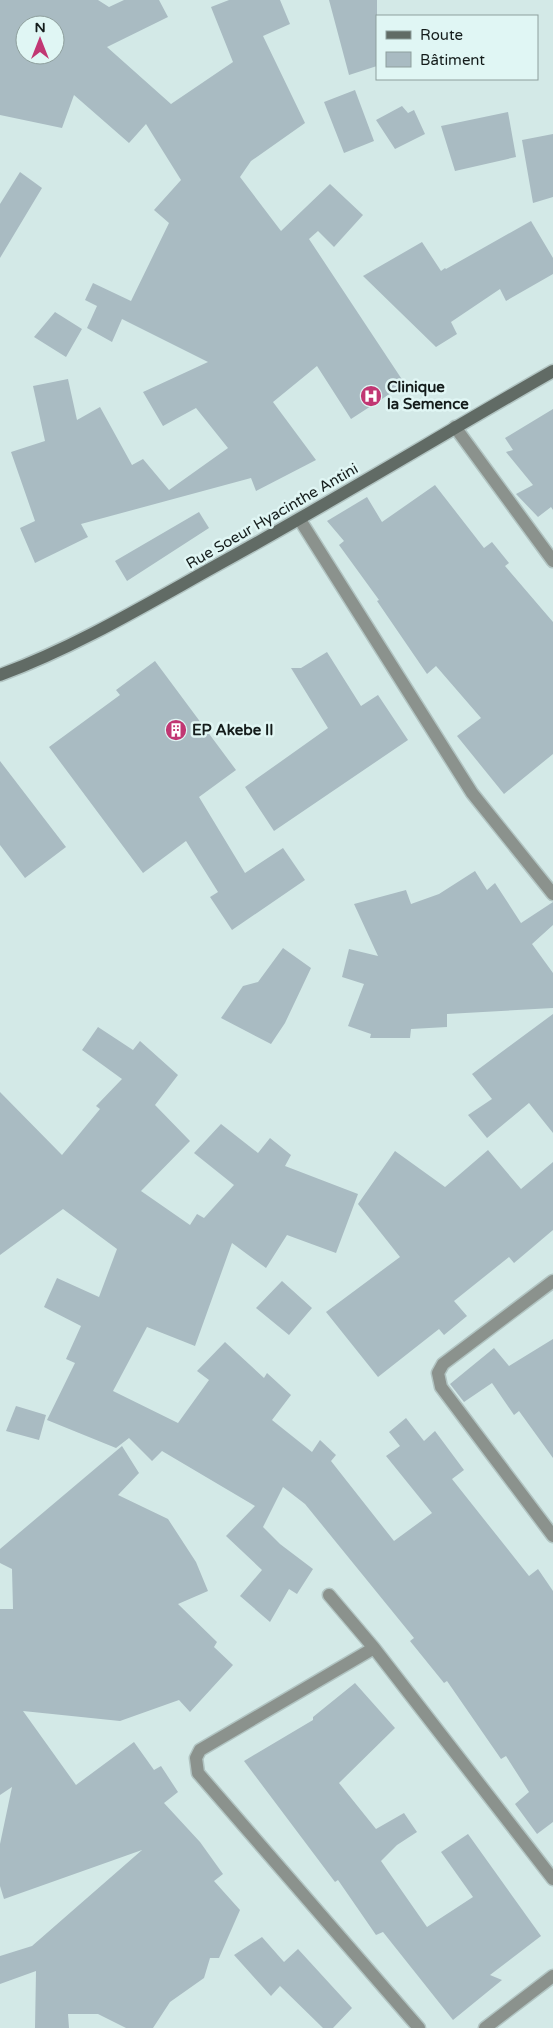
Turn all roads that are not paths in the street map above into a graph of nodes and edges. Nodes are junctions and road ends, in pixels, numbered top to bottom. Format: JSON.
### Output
{"nodes":[{"id":1,"x":553,"y":371,"type":"edge"},
{"id":2,"x":455,"y":427,"type":"junction"},
{"id":3,"x":300,"y":520,"type":"junction"},
{"id":4,"x":553,"y":561,"type":"edge"},
{"id":5,"x":0,"y":675,"type":"edge"},
{"id":6,"x":553,"y":894,"type":"edge"},
{"id":7,"x":553,"y":1281,"type":"edge"},
{"id":8,"x":553,"y":1536,"type":"edge"},
{"id":9,"x":329,"y":1595,"type":"dead end"},
{"id":10,"x":374,"y":1648,"type":"junction"},
{"id":11,"x":553,"y":1879,"type":"edge"},
{"id":12,"x":553,"y":1976,"type":"edge"},
{"id":13,"x":419,"y":2028,"type":"edge"},
{"id":14,"x":485,"y":2028,"type":"edge"}],
"edges":[{"from":1,"to":2,"type":"main road","name":"Rue Soeur Hyacinthe Antini"},
{"from":2,"to":3,"type":"main road","name":"Rue Soeur Hyacinthe Antini"},
{"from":2,"to":4,"type":"street"},
{"from":3,"to":5,"type":"main road","name":"Rue Soeur Hyacinthe Antini"},
{"from":3,"to":6,"type":"street"},
{"from":7,"to":8,"type":"street"},
{"from":9,"to":10,"type":"street"},
{"from":10,"to":11,"type":"street"},
{"from":10,"to":13,"type":"street"},
{"from":12,"to":14,"type":"street"}]}
